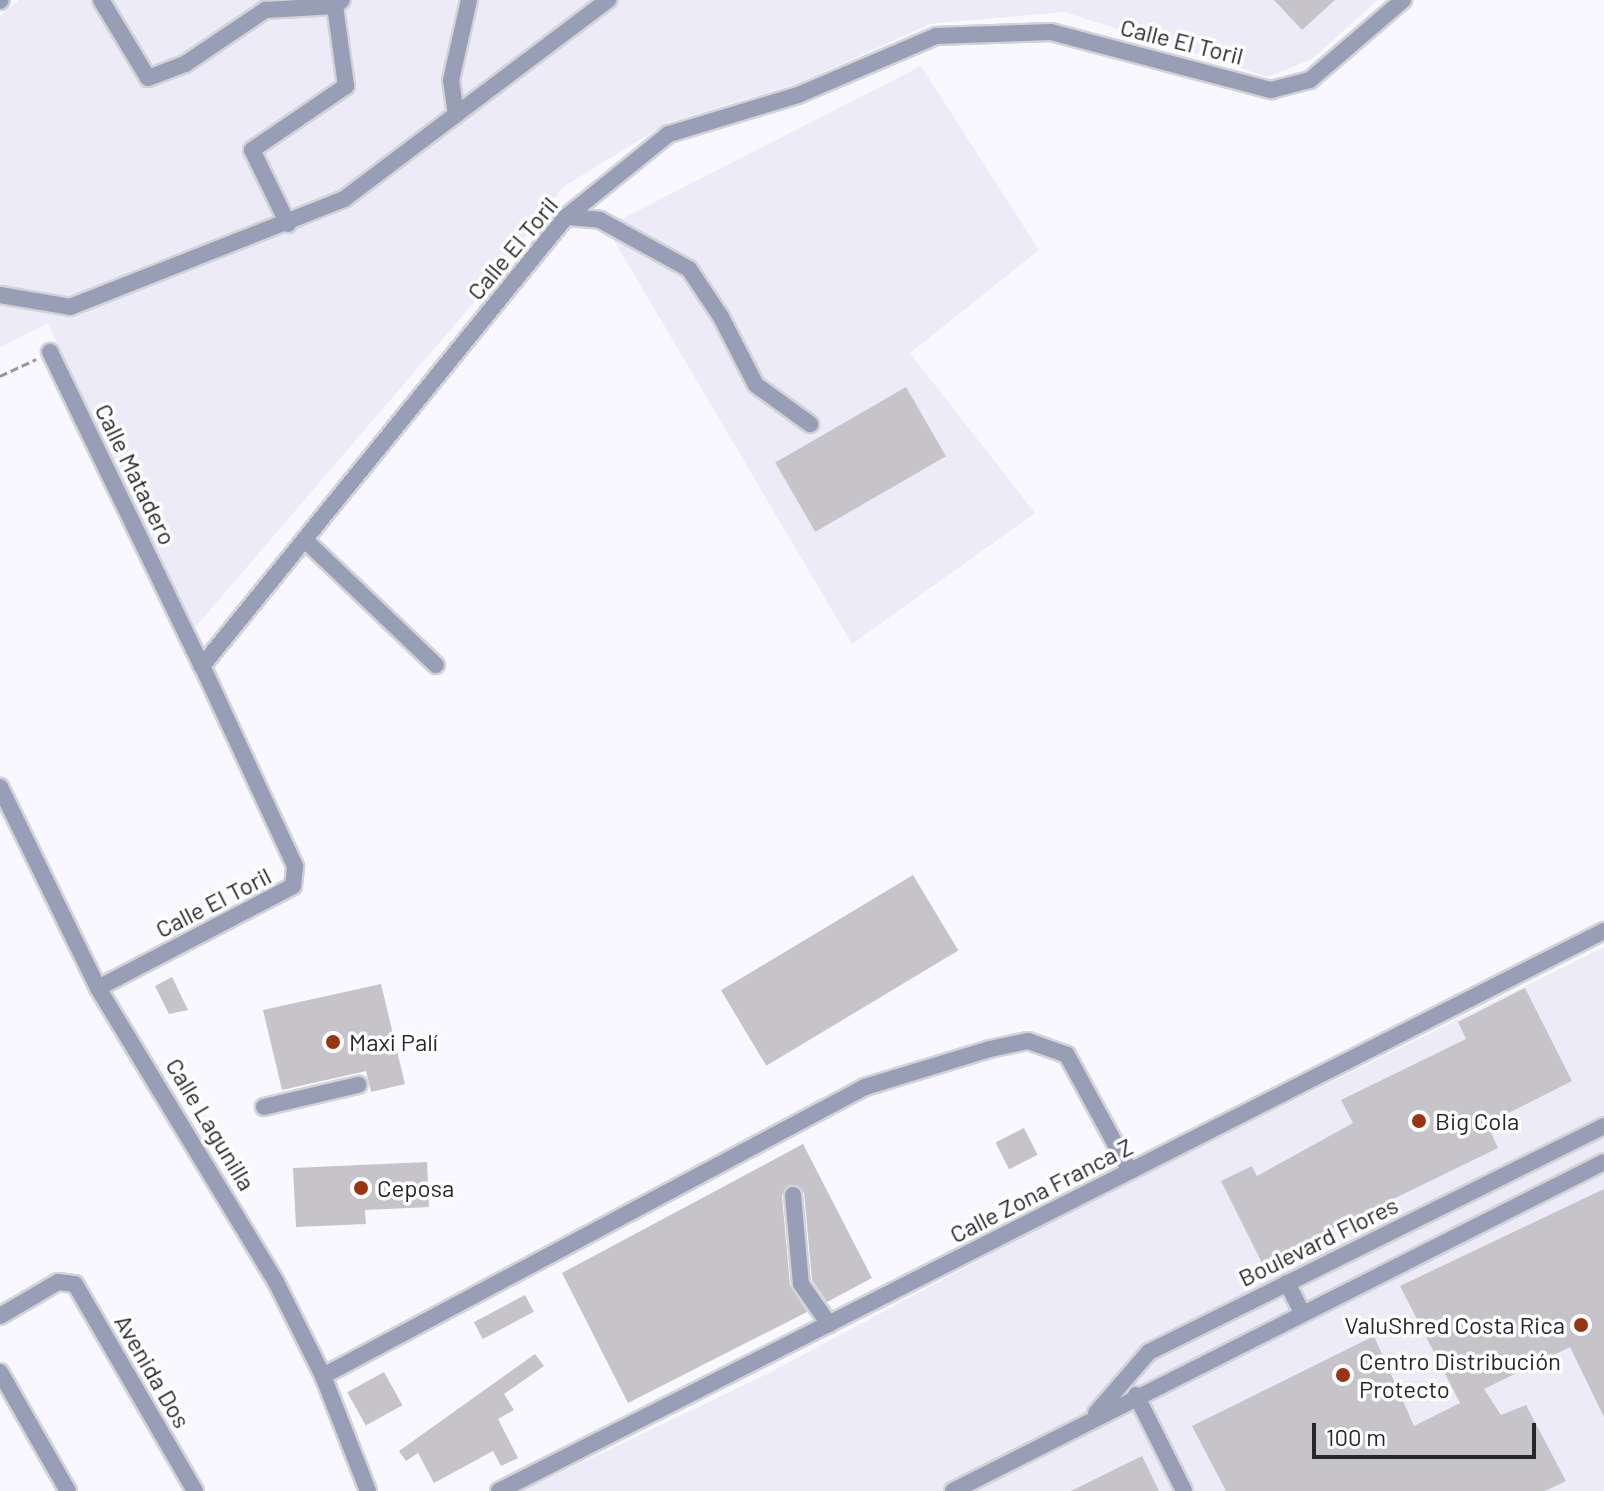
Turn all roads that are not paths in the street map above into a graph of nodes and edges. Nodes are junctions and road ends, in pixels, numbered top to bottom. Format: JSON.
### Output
{"nodes":[{"id":1,"x":101,"y":0,"type":"edge"},
{"id":2,"x":469,"y":0,"type":"edge"},
{"id":3,"x":608,"y":0,"type":"edge"},
{"id":4,"x":1403,"y":0,"type":"edge"},
{"id":5,"x":339,"y":3,"type":"edge"},
{"id":6,"x":456,"y":115,"type":"junction"},
{"id":7,"x":566,"y":217,"type":"junction"},
{"id":8,"x":288,"y":224,"type":"junction"},
{"id":9,"x":0,"y":295,"type":"edge"},
{"id":10,"x":50,"y":352,"type":"road end"},
{"id":11,"x":810,"y":424,"type":"dead end"},
{"id":12,"x":305,"y":540,"type":"junction"},
{"id":13,"x":436,"y":665,"type":"dead end"},
{"id":14,"x":202,"y":666,"type":"junction"},
{"id":15,"x":0,"y":787,"type":"edge"},
{"id":16,"x":6,"y":817,"type":"edge"},
{"id":17,"x":1604,"y":931,"type":"edge"},
{"id":18,"x":98,"y":988,"type":"junction"},
{"id":19,"x":358,"y":1085,"type":"dead end"},
{"id":20,"x":264,"y":1107,"type":"dead end"},
{"id":21,"x":1604,"y":1126,"type":"edge"},
{"id":22,"x":1604,"y":1162,"type":"edge"},
{"id":23,"x":1130,"y":1171,"type":"junction"},
{"id":24,"x":793,"y":1195,"type":"dead end"},
{"id":25,"x":1287,"y":1283,"type":"junction"},
{"id":26,"x":1302,"y":1313,"type":"junction"},
{"id":27,"x":0,"y":1316,"type":"edge"},
{"id":28,"x":829,"y":1324,"type":"junction"},
{"id":29,"x":0,"y":1372,"type":"edge"},
{"id":30,"x":323,"y":1376,"type":"junction"},
{"id":31,"x":1136,"y":1395,"type":"junction"},
{"id":32,"x":1076,"y":1429,"type":"junction"},
{"id":33,"x":68,"y":1491,"type":"edge"},
{"id":34,"x":195,"y":1491,"type":"edge"},
{"id":35,"x":368,"y":1491,"type":"edge"},
{"id":36,"x":499,"y":1491,"type":"edge"},
{"id":37,"x":953,"y":1491,"type":"edge"},
{"id":38,"x":1184,"y":1491,"type":"edge"}],
"edges":[{"from":1,"to":5,"type":"street"},
{"from":2,"to":6,"type":"street"},
{"from":3,"to":6,"type":"street"},
{"from":4,"to":7,"type":"street","name":"Calle El Toril"},
{"from":5,"to":8,"type":"street"},
{"from":6,"to":8,"type":"street"},
{"from":7,"to":11,"type":"street"},
{"from":7,"to":12,"type":"street","name":"Calle El Toril"},
{"from":8,"to":9,"type":"street"},
{"from":10,"to":14,"type":"street","name":"Calle Matadero"},
{"from":12,"to":13,"type":"street"},
{"from":12,"to":14,"type":"street","name":"Calle El Toril"},
{"from":14,"to":18,"type":"street","name":"Calle El Toril"},
{"from":15,"to":16,"type":"street","name":"Calle Lagunilla"},
{"from":16,"to":18,"type":"street","name":"Calle Lagunilla"},
{"from":17,"to":23,"type":"street","name":"Calle Zona Franca Z"},
{"from":18,"to":30,"type":"street","name":"Calle Lagunilla"},
{"from":19,"to":20,"type":"street"},
{"from":21,"to":25,"type":"street","name":"Boulevard Flores"},
{"from":22,"to":26,"type":"street","name":"Boulevard Flores"},
{"from":23,"to":28,"type":"street","name":"Calle Zona Franca Z"},
{"from":23,"to":30,"type":"street"},
{"from":24,"to":28,"type":"street"},
{"from":25,"to":26,"type":"street"},
{"from":25,"to":32,"type":"street","name":"Boulevard Flores"},
{"from":26,"to":31,"type":"street","name":"Boulevard Flores"},
{"from":27,"to":34,"type":"street","name":"Avenida Dos"},
{"from":28,"to":36,"type":"street","name":"Calle Zona Franca Z"},
{"from":29,"to":33,"type":"street"},
{"from":30,"to":35,"type":"street","name":"Calle Lagunilla"},
{"from":31,"to":32,"type":"street","name":"Boulevard Flores"},
{"from":31,"to":38,"type":"street"},
{"from":32,"to":37,"type":"street","name":"Boulevard Flores"}]}
